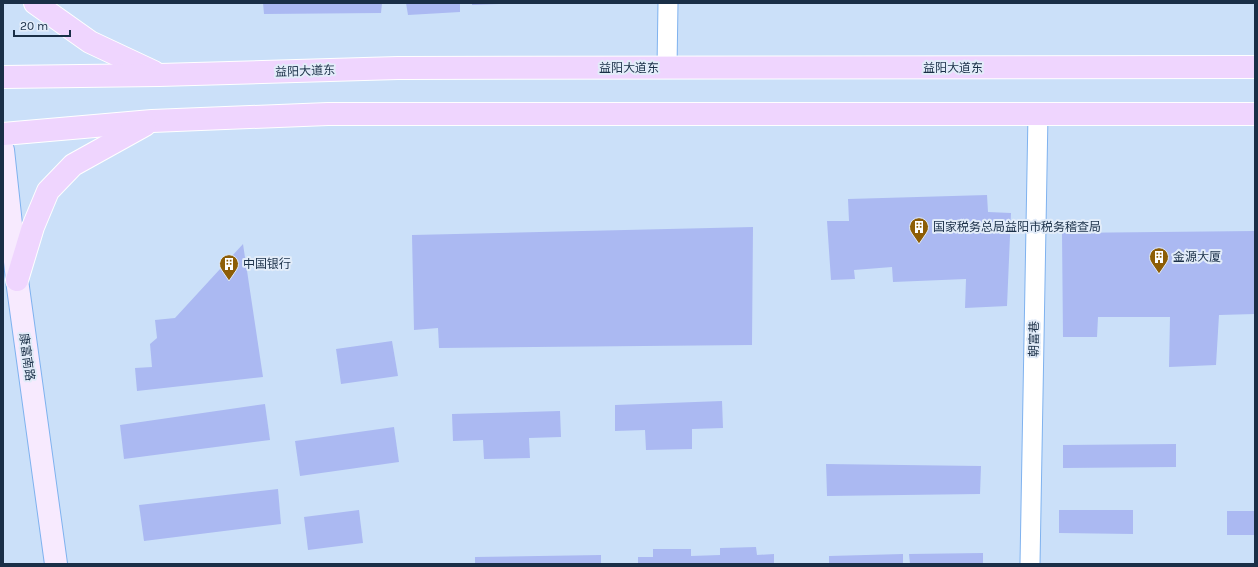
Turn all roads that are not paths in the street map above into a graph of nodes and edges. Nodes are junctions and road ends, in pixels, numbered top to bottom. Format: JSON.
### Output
{"nodes":[{"id":1,"x":35,"y":3,"type":"edge"},
{"id":2,"x":668,"y":3,"type":"edge"},
{"id":3,"x":667,"y":68,"type":"junction"},
{"id":4,"x":1255,"y":68,"type":"edge"},
{"id":5,"x":159,"y":75,"type":"junction"},
{"id":6,"x":3,"y":77,"type":"edge"},
{"id":7,"x":1038,"y":114,"type":"junction"},
{"id":8,"x":1255,"y":114,"type":"edge"},
{"id":9,"x":152,"y":121,"type":"junction"},
{"id":10,"x":3,"y":134,"type":"edge"},
{"id":11,"x":3,"y":150,"type":"edge"},
{"id":12,"x":17,"y":280,"type":"junction"},
{"id":13,"x":56,"y":564,"type":"edge"},
{"id":14,"x":1030,"y":564,"type":"edge"}],
"edges":[{"from":1,"to":5,"type":"main road"},
{"from":2,"to":3,"type":"street"},
{"from":3,"to":4,"type":"main road","name":"益阳大道东"},
{"from":3,"to":5,"type":"main road","name":"益阳大道东"},
{"from":5,"to":6,"type":"main road","name":"益阳大道东"},
{"from":7,"to":8,"type":"main road"},
{"from":7,"to":9,"type":"main road"},
{"from":7,"to":14,"type":"street","name":"朝富巷"},
{"from":9,"to":10,"type":"main road"},
{"from":9,"to":12,"type":"main road"},
{"from":11,"to":12,"type":"main road","name":"康富南路"},
{"from":12,"to":13,"type":"main road","name":"康富南路"}]}
